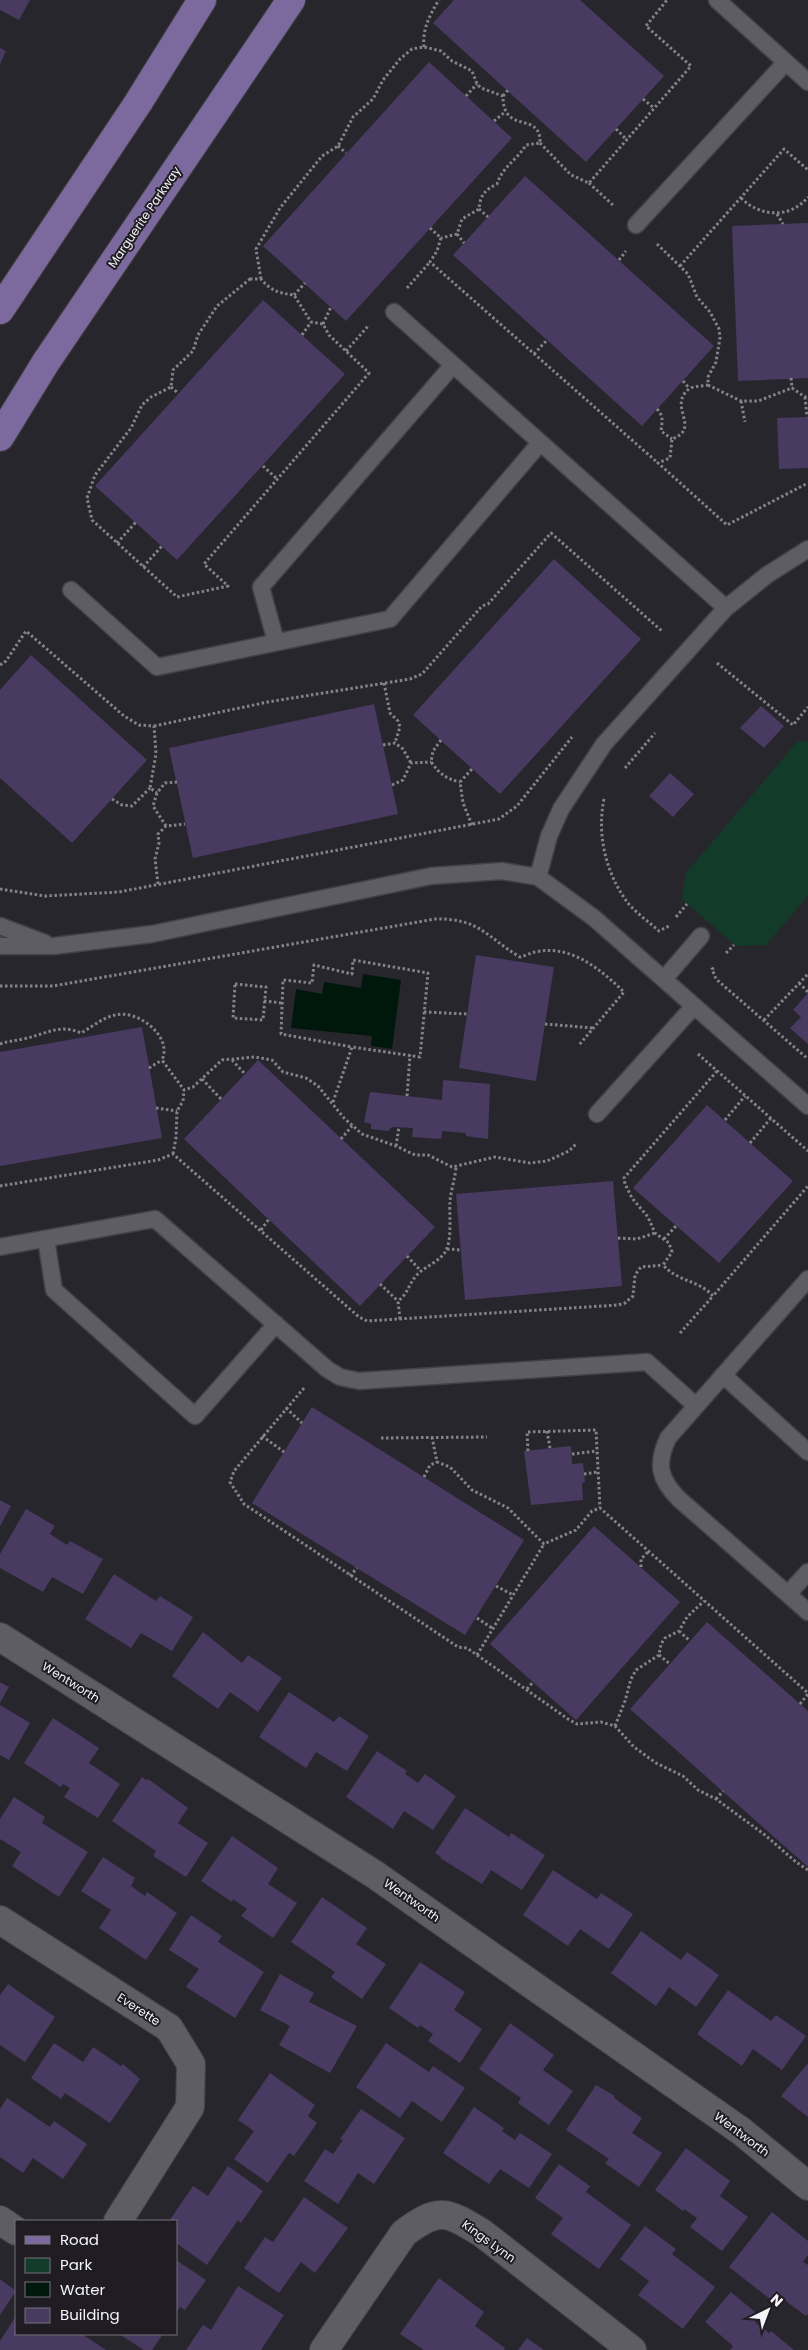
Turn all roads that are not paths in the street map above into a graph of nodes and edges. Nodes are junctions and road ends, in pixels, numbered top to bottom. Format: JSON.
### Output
{"nodes":[{"id":1,"x":202,"y":0,"type":"edge"},
{"id":2,"x":291,"y":0,"type":"edge"},
{"id":3,"x":717,"y":0,"type":"edge"},
{"id":4,"x":786,"y":62,"type":"junction"},
{"id":5,"x":808,"y":82,"type":"edge"},
{"id":6,"x":636,"y":225,"type":"dead end"},
{"id":7,"x":0,"y":310,"type":"edge"},
{"id":8,"x":394,"y":312,"type":"dead end"},
{"id":9,"x":453,"y":365,"type":"junction"},
{"id":10,"x":0,"y":437,"type":"edge"},
{"id":11,"x":540,"y":443,"type":"junction"},
{"id":12,"x":808,"y":549,"type":"edge"},
{"id":13,"x":71,"y":590,"type":"dead end"},
{"id":14,"x":726,"y":608,"type":"junction"},
{"id":15,"x":276,"y":642,"type":"junction"},
{"id":16,"x":538,"y":877,"type":"junction"},
{"id":17,"x":0,"y":926,"type":"edge"},
{"id":18,"x":701,"y":936,"type":"dead end"},
{"id":19,"x":0,"y":946,"type":"edge"},
{"id":20,"x":54,"y":946,"type":"junction"},
{"id":21,"x":664,"y":979,"type":"junction"},
{"id":22,"x":694,"y":1006,"type":"junction"},
{"id":23,"x":808,"y":1106,"type":"edge"},
{"id":24,"x":597,"y":1114,"type":"dead end"},
{"id":25,"x":46,"y":1239,"type":"junction"},
{"id":26,"x":0,"y":1247,"type":"edge"},
{"id":27,"x":808,"y":1278,"type":"edge"},
{"id":28,"x":276,"y":1324,"type":"junction"},
{"id":29,"x":722,"y":1375,"type":"junction"},
{"id":30,"x":695,"y":1405,"type":"junction"},
{"id":31,"x":808,"y":1452,"type":"edge"},
{"id":32,"x":808,"y":1572,"type":"edge"},
{"id":33,"x":788,"y":1594,"type":"junction"},
{"id":34,"x":808,"y":1612,"type":"edge"},
{"id":35,"x":0,"y":1637,"type":"edge"},
{"id":36,"x":0,"y":1920,"type":"edge"},
{"id":37,"x":808,"y":2186,"type":"edge"},
{"id":38,"x":0,"y":2220,"type":"edge"},
{"id":39,"x":119,"y":2220,"type":"edge"},
{"id":40,"x":15,"y":2230,"type":"edge"},
{"id":41,"x":324,"y":2350,"type":"edge"},
{"id":42,"x":632,"y":2350,"type":"edge"}],
"edges":[{"from":1,"to":7,"type":"main road"},
{"from":2,"to":10,"type":"main road","name":"Marguerite Parkway"},
{"from":3,"to":4,"type":"lane"},
{"from":4,"to":5,"type":"lane"},
{"from":4,"to":6,"type":"lane"},
{"from":8,"to":9,"type":"lane"},
{"from":9,"to":11,"type":"lane"},
{"from":9,"to":15,"type":"lane"},
{"from":11,"to":14,"type":"lane"},
{"from":11,"to":15,"type":"lane"},
{"from":12,"to":14,"type":"lane"},
{"from":13,"to":15,"type":"lane"},
{"from":14,"to":16,"type":"lane"},
{"from":16,"to":20,"type":"lane"},
{"from":16,"to":21,"type":"lane"},
{"from":17,"to":20,"type":"lane"},
{"from":18,"to":21,"type":"lane"},
{"from":19,"to":20,"type":"lane"},
{"from":21,"to":22,"type":"lane"},
{"from":22,"to":23,"type":"lane"},
{"from":22,"to":24,"type":"lane"},
{"from":25,"to":26,"type":"lane"},
{"from":25,"to":28,"type":"lane"},
{"from":25,"to":28,"type":"lane"},
{"from":27,"to":29,"type":"lane"},
{"from":28,"to":30,"type":"lane"},
{"from":29,"to":30,"type":"lane"},
{"from":29,"to":31,"type":"lane"},
{"from":30,"to":33,"type":"lane"},
{"from":32,"to":33,"type":"lane"},
{"from":33,"to":34,"type":"lane"},
{"from":35,"to":37,"type":"street","name":"Wentworth"},
{"from":36,"to":39,"type":"street","name":"Everette"},
{"from":38,"to":40,"type":"street"},
{"from":41,"to":42,"type":"street","name":"Kings Lynn"}]}
